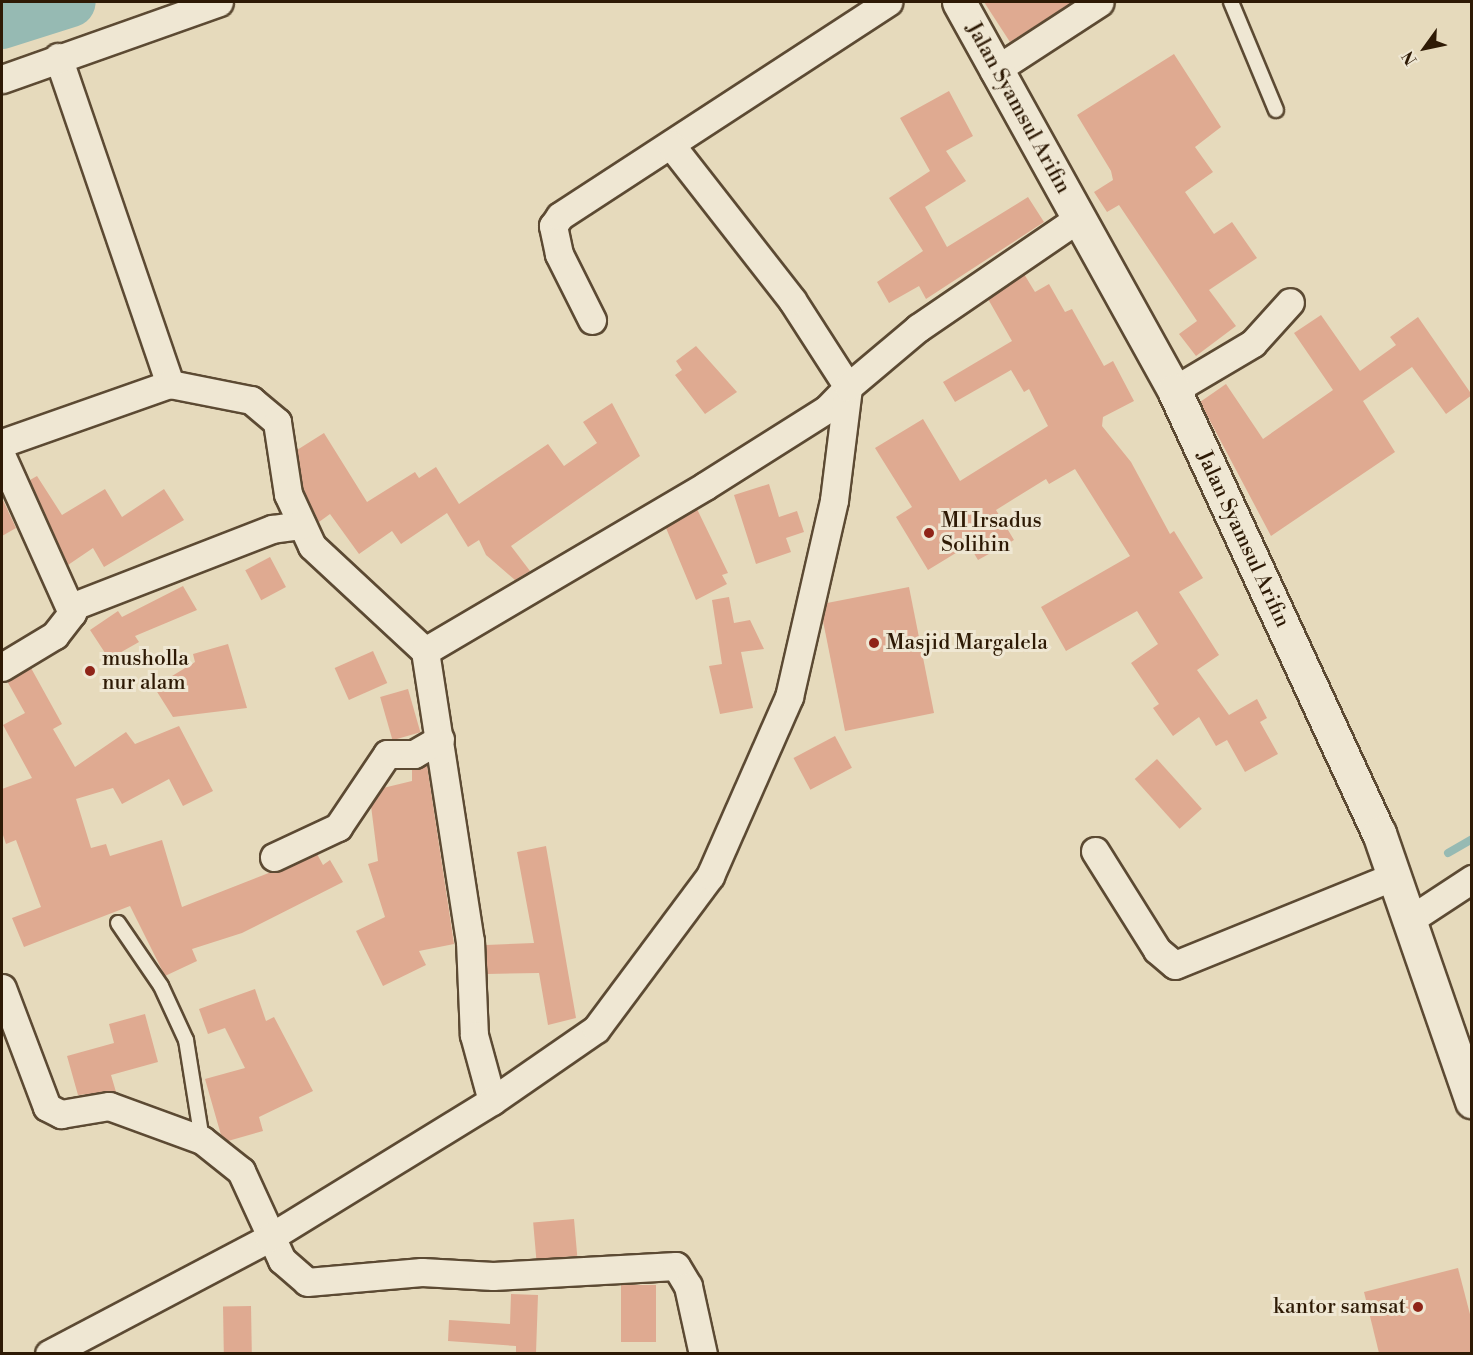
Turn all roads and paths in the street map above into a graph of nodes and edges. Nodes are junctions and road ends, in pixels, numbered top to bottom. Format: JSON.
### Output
{"nodes":[{"id":1,"x":219,"y":2,"type":"edge"},
{"id":2,"x":888,"y":2,"type":"edge"},
{"id":3,"x":959,"y":2,"type":"edge"},
{"id":4,"x":1101,"y":2,"type":"edge"},
{"id":5,"x":1231,"y":2,"type":"edge"},
{"id":6,"x":58,"y":57,"type":"junction"},
{"id":7,"x":994,"y":71,"type":"junction"},
{"id":8,"x":2,"y":79,"type":"edge"},
{"id":9,"x":1276,"y":110,"type":"dead end"},
{"id":10,"x":671,"y":145,"type":"junction"},
{"id":11,"x":1080,"y":217,"type":"junction"},
{"id":12,"x":1290,"y":302,"type":"dead end"},
{"id":13,"x":592,"y":320,"type":"dead end"},
{"id":14,"x":170,"y":384,"type":"junction"},
{"id":15,"x":848,"y":387,"type":"junction"},
{"id":16,"x":1174,"y":390,"type":"junction"},
{"id":17,"x":2,"y":443,"type":"edge"},
{"id":18,"x":2,"y":457,"type":"edge"},
{"id":19,"x":302,"y":525,"type":"junction"},
{"id":20,"x":71,"y":607,"type":"junction"},
{"id":21,"x":425,"y":651,"type":"junction"},
{"id":22,"x":2,"y":667,"type":"edge"},
{"id":23,"x":440,"y":739,"type":"junction"},
{"id":24,"x":1095,"y":851,"type":"dead end"},
{"id":25,"x":274,"y":857,"type":"dead end"},
{"id":26,"x":1392,"y":878,"type":"junction"},
{"id":27,"x":1472,"y":879,"type":"edge"},
{"id":28,"x":1408,"y":921,"type":"junction"},
{"id":29,"x":118,"y":923,"type":"dead end"},
{"id":30,"x":2,"y":988,"type":"edge"},
{"id":31,"x":492,"y":1101,"type":"junction"},
{"id":32,"x":1472,"y":1101,"type":"edge"},
{"id":33,"x":202,"y":1140,"type":"junction"},
{"id":34,"x":269,"y":1238,"type":"junction"},
{"id":35,"x":49,"y":1353,"type":"edge"},
{"id":36,"x":703,"y":1353,"type":"edge"}],
"edges":[{"from":1,"to":6,"type":"street"},
{"from":2,"to":10,"type":"street"},
{"from":3,"to":7,"type":"main road","name":"Jalan Syamsul Arifin"},
{"from":4,"to":7,"type":"street"},
{"from":5,"to":9,"type":"lane"},
{"from":6,"to":8,"type":"street"},
{"from":6,"to":14,"type":"street"},
{"from":7,"to":11,"type":"main road","name":"Jalan Syamsul Arifin"},
{"from":10,"to":13,"type":"street"},
{"from":10,"to":15,"type":"street"},
{"from":11,"to":15,"type":"street"},
{"from":11,"to":16,"type":"main road","name":"Jalan Syamsul Arifin"},
{"from":12,"to":16,"type":"street"},
{"from":14,"to":17,"type":"street"},
{"from":14,"to":19,"type":"street"},
{"from":15,"to":21,"type":"street"},
{"from":15,"to":31,"type":"street"},
{"from":16,"to":26,"type":"main road","name":"Jalan Syamsul Arifin"},
{"from":18,"to":20,"type":"street"},
{"from":19,"to":20,"type":"street"},
{"from":19,"to":21,"type":"street"},
{"from":20,"to":22,"type":"street"},
{"from":21,"to":23,"type":"street"},
{"from":23,"to":25,"type":"street"},
{"from":23,"to":31,"type":"street"},
{"from":24,"to":26,"type":"street"},
{"from":26,"to":28,"type":"main road","name":"Jalan Syamsul Arifin"},
{"from":27,"to":28,"type":"street"},
{"from":28,"to":32,"type":"main road","name":"Jalan Syamsul Arifin"},
{"from":29,"to":33,"type":"lane"},
{"from":30,"to":33,"type":"street"},
{"from":31,"to":34,"type":"street"},
{"from":33,"to":34,"type":"street"},
{"from":34,"to":35,"type":"street"},
{"from":34,"to":36,"type":"street"}]}
